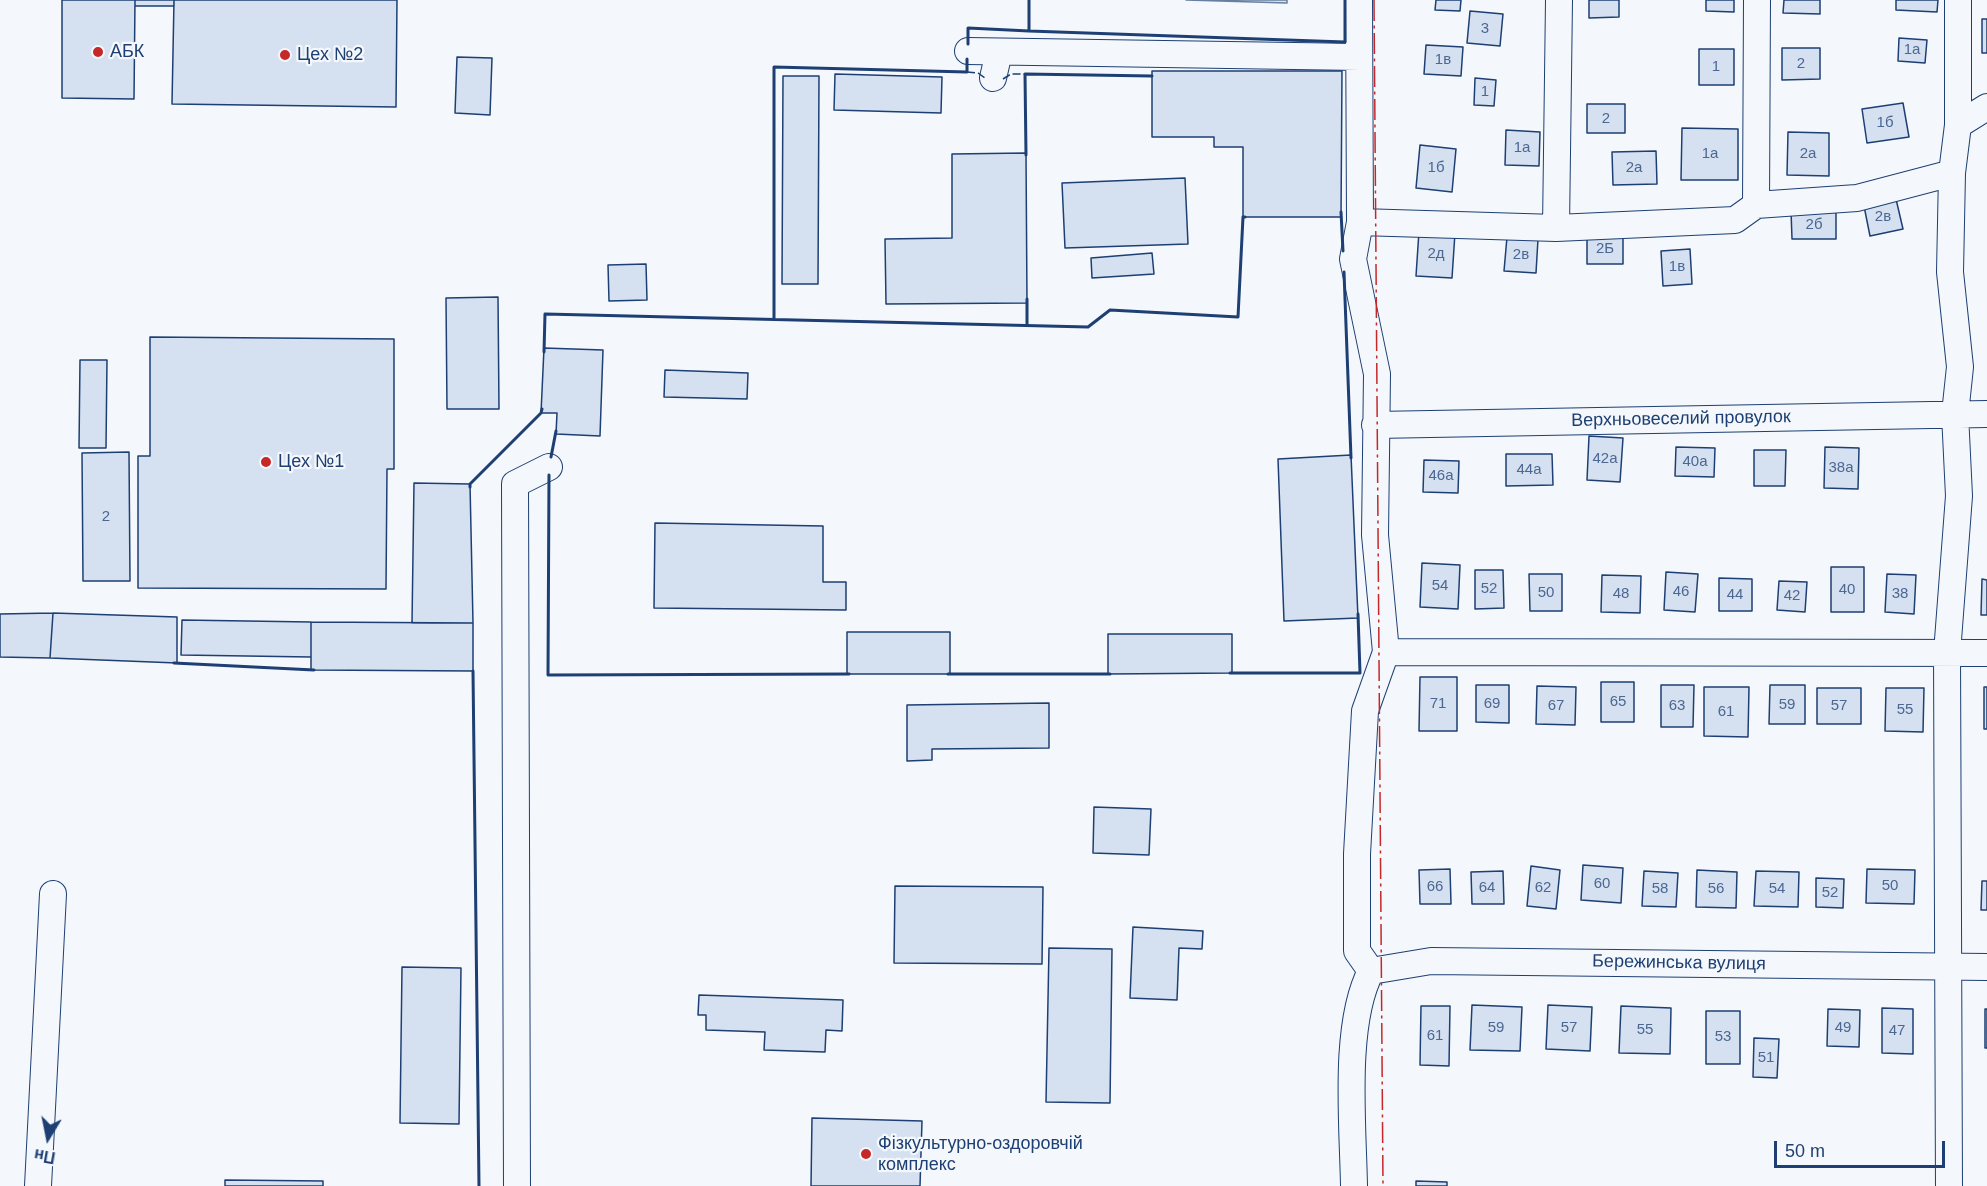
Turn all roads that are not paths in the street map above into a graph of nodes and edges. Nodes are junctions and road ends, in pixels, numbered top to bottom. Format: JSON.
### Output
{"nodes":[{"id":1,"x":1359,"y":0,"type":"edge"},
{"id":2,"x":1558,"y":0,"type":"edge"},
{"id":3,"x":1757,"y":0,"type":"edge"},
{"id":4,"x":1958,"y":0,"type":"edge"},
{"id":5,"x":968,"y":51,"type":"dead end"},
{"id":6,"x":999,"y":51,"type":"junction"},
{"id":7,"x":1359,"y":57,"type":"junction"},
{"id":8,"x":993,"y":78,"type":"dead end"},
{"id":9,"x":1987,"y":107,"type":"edge"},
{"id":10,"x":1958,"y":125,"type":"junction"},
{"id":11,"x":1952,"y":173,"type":"junction"},
{"id":12,"x":1756,"y":205,"type":"junction"},
{"id":13,"x":1360,"y":222,"type":"junction"},
{"id":14,"x":1556,"y":228,"type":"junction"},
{"id":15,"x":1955,"y":414,"type":"junction"},
{"id":16,"x":1987,"y":414,"type":"edge"},
{"id":17,"x":1375,"y":425,"type":"junction"},
{"id":18,"x":549,"y":467,"type":"dead end"},
{"id":19,"x":1386,"y":652,"type":"junction"},
{"id":20,"x":1947,"y":653,"type":"junction"},
{"id":21,"x":1987,"y":653,"type":"edge"},
{"id":22,"x":53,"y":894,"type":"dead end"},
{"id":23,"x":1948,"y":966,"type":"junction"},
{"id":24,"x":1987,"y":967,"type":"edge"},
{"id":25,"x":1371,"y":971,"type":"junction"},
{"id":26,"x":38,"y":1186,"type":"edge"},
{"id":27,"x":517,"y":1186,"type":"edge"},
{"id":28,"x":1354,"y":1186,"type":"edge"},
{"id":29,"x":1949,"y":1186,"type":"edge"}],
"edges":[{"from":1,"to":7,"type":"street"},
{"from":2,"to":14,"type":"street"},
{"from":3,"to":12,"type":"street"},
{"from":4,"to":10,"type":"street"},
{"from":5,"to":6,"type":"street"},
{"from":6,"to":7,"type":"street"},
{"from":6,"to":8,"type":"street"},
{"from":7,"to":13,"type":"street"},
{"from":9,"to":10,"type":"street"},
{"from":10,"to":11,"type":"street"},
{"from":11,"to":12,"type":"street"},
{"from":11,"to":15,"type":"street"},
{"from":12,"to":14,"type":"street"},
{"from":13,"to":14,"type":"street"},
{"from":13,"to":17,"type":"street"},
{"from":15,"to":16,"type":"street","name":"Верхньовеселий провулок"},
{"from":15,"to":17,"type":"street","name":"Верхньовеселий провулок"},
{"from":15,"to":20,"type":"street"},
{"from":17,"to":19,"type":"street"},
{"from":18,"to":27,"type":"street"},
{"from":19,"to":20,"type":"street"},
{"from":19,"to":25,"type":"street"},
{"from":20,"to":21,"type":"street"},
{"from":20,"to":23,"type":"street"},
{"from":22,"to":26,"type":"street"},
{"from":23,"to":24,"type":"street","name":"Бережинська вулиця"},
{"from":23,"to":25,"type":"street","name":"Бережинська вулиця"},
{"from":23,"to":29,"type":"street"},
{"from":25,"to":28,"type":"street"}]}
